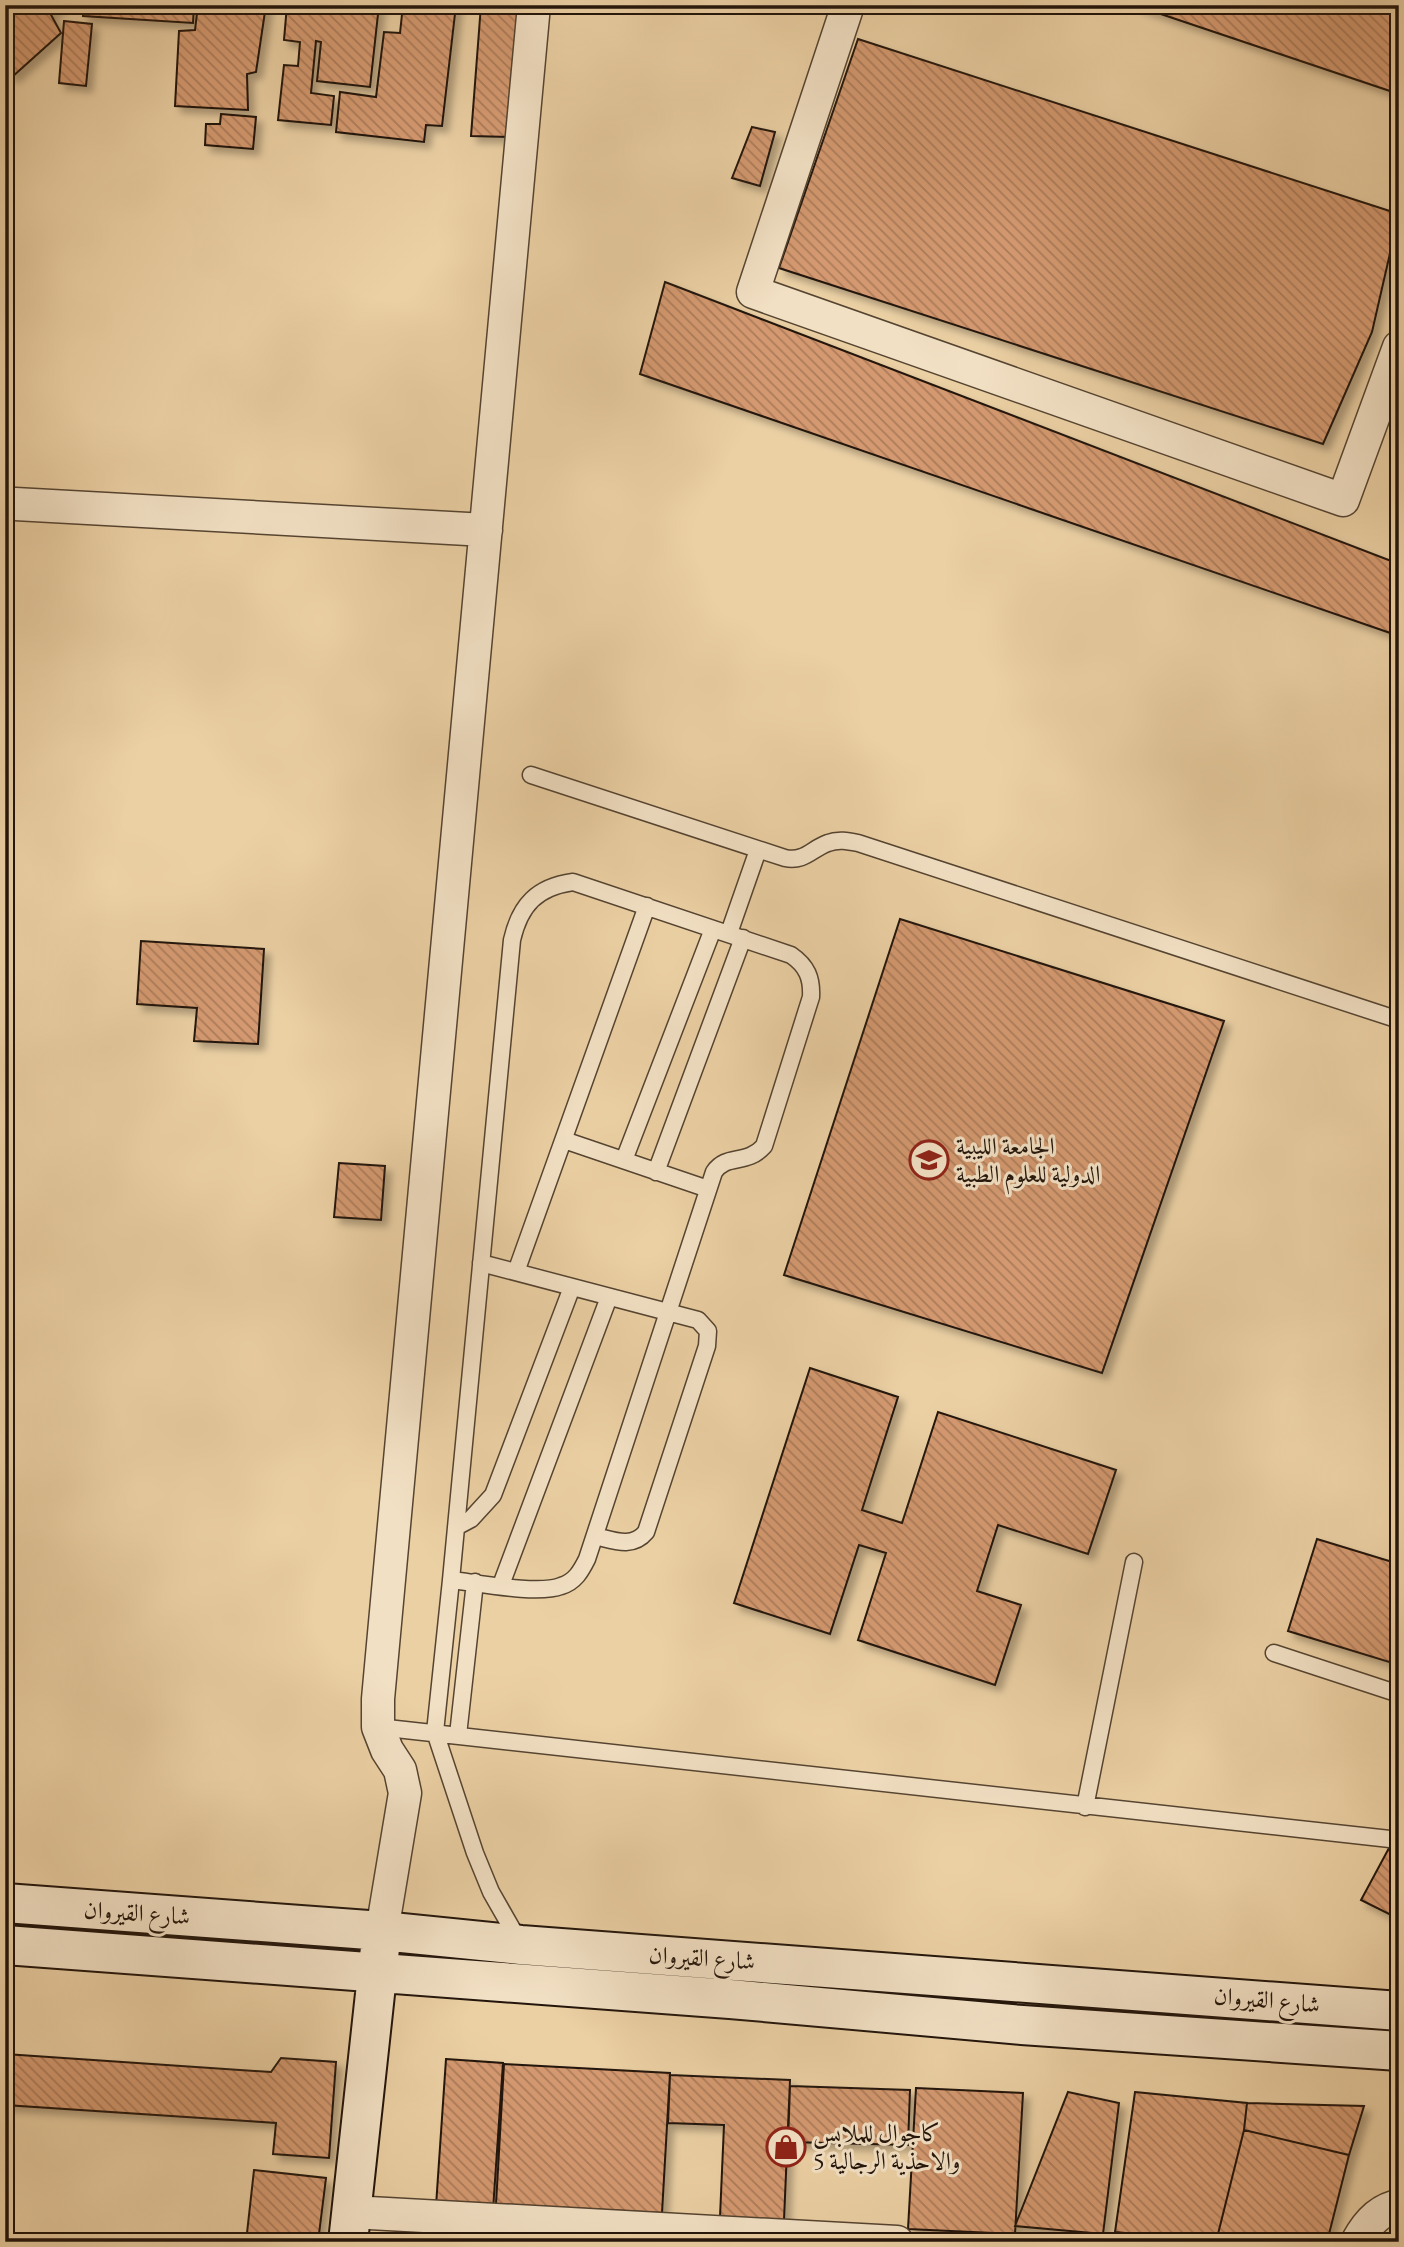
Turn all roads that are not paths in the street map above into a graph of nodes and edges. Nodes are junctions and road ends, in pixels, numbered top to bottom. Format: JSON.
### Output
{"nodes":[{"id":1,"x":534,"y":5,"type":"edge"},
{"id":2,"x":848,"y":5,"type":"edge"},
{"id":3,"x":1399,"y":347,"type":"edge"},
{"id":4,"x":15,"y":504,"type":"dead end"},
{"id":5,"x":486,"y":530,"type":"junction"},
{"id":6,"x":531,"y":775,"type":"dead end"},
{"id":7,"x":758,"y":850,"type":"junction"},
{"id":8,"x":647,"y":906,"type":"junction"},
{"id":9,"x":729,"y":934,"type":"junction"},
{"id":10,"x":1399,"y":1020,"type":"edge"},
{"id":11,"x":564,"y":1140,"type":"junction"},
{"id":12,"x":624,"y":1160,"type":"junction"},
{"id":13,"x":656,"y":1172,"type":"junction"},
{"id":14,"x":708,"y":1189,"type":"junction"},
{"id":15,"x":481,"y":1263,"type":"junction"},
{"id":16,"x":516,"y":1272,"type":"junction"},
{"id":17,"x":572,"y":1287,"type":"junction"},
{"id":18,"x":609,"y":1297,"type":"junction"},
{"id":19,"x":668,"y":1312,"type":"junction"},
{"id":20,"x":456,"y":1527,"type":"junction"},
{"id":21,"x":595,"y":1536,"type":"junction"},
{"id":22,"x":1134,"y":1562,"type":"dead end"},
{"id":23,"x":452,"y":1580,"type":"junction"},
{"id":24,"x":475,"y":1583,"type":"junction"},
{"id":25,"x":501,"y":1585,"type":"junction"},
{"id":26,"x":1274,"y":1653,"type":"dead end"},
{"id":27,"x":1399,"y":1694,"type":"edge"},
{"id":28,"x":378,"y":1727,"type":"junction"},
{"id":29,"x":435,"y":1732,"type":"junction"},
{"id":30,"x":458,"y":1735,"type":"junction"},
{"id":31,"x":1085,"y":1807,"type":"junction"},
{"id":32,"x":1399,"y":1840,"type":"edge"},
{"id":33,"x":5,"y":1903,"type":"edge"},
{"id":34,"x":382,"y":1931,"type":"junction"},
{"id":35,"x":5,"y":1945,"type":"edge"},
{"id":36,"x":521,"y":1945,"type":"junction"},
{"id":37,"x":377,"y":1973,"type":"junction"},
{"id":38,"x":1399,"y":2011,"type":"edge"},
{"id":39,"x":1399,"y":2052,"type":"edge"},
{"id":40,"x":1399,"y":2206,"type":"edge"},
{"id":41,"x":349,"y":2227,"type":"edge"},
{"id":42,"x":897,"y":2242,"type":"edge"},
{"id":43,"x":1357,"y":2242,"type":"edge"}],
"edges":[{"from":1,"to":5,"type":"street"},
{"from":2,"to":3,"type":"street"},
{"from":4,"to":5,"type":"street"},
{"from":5,"to":28,"type":"street"},
{"from":6,"to":7,"type":"lane"},
{"from":7,"to":9,"type":"lane"},
{"from":7,"to":10,"type":"lane"},
{"from":8,"to":9,"type":"lane"},
{"from":8,"to":11,"type":"lane"},
{"from":8,"to":15,"type":"lane"},
{"from":9,"to":12,"type":"lane"},
{"from":9,"to":13,"type":"lane"},
{"from":9,"to":14,"type":"lane"},
{"from":11,"to":12,"type":"lane"},
{"from":11,"to":16,"type":"lane"},
{"from":12,"to":13,"type":"lane"},
{"from":13,"to":14,"type":"lane"},
{"from":14,"to":19,"type":"lane"},
{"from":15,"to":16,"type":"lane"},
{"from":15,"to":20,"type":"lane"},
{"from":16,"to":17,"type":"lane"},
{"from":17,"to":18,"type":"lane"},
{"from":17,"to":20,"type":"lane"},
{"from":18,"to":19,"type":"lane"},
{"from":18,"to":25,"type":"lane"},
{"from":19,"to":21,"type":"lane"},
{"from":19,"to":21,"type":"lane"},
{"from":20,"to":23,"type":"lane"},
{"from":21,"to":25,"type":"lane"},
{"from":22,"to":31,"type":"lane"},
{"from":23,"to":24,"type":"lane"},
{"from":23,"to":29,"type":"lane"},
{"from":24,"to":25,"type":"lane"},
{"from":24,"to":30,"type":"lane"},
{"from":26,"to":27,"type":"lane"},
{"from":28,"to":29,"type":"lane"},
{"from":28,"to":34,"type":"street"},
{"from":29,"to":30,"type":"lane"},
{"from":29,"to":36,"type":"lane"},
{"from":30,"to":31,"type":"lane"},
{"from":31,"to":32,"type":"lane"},
{"from":33,"to":34,"type":"main road","name":"شارع القيروان"},
{"from":34,"to":36,"type":"main road","name":"شارع القيروان"},
{"from":34,"to":37,"type":"main road"},
{"from":35,"to":37,"type":"main road","name":"شارع القيروان"},
{"from":36,"to":38,"type":"main road","name":"شارع القيروان"},
{"from":37,"to":39,"type":"main road","name":"شارع القيروان"},
{"from":37,"to":41,"type":"main road"},
{"from":40,"to":43,"type":"street"},
{"from":41,"to":42,"type":"street"}]}
